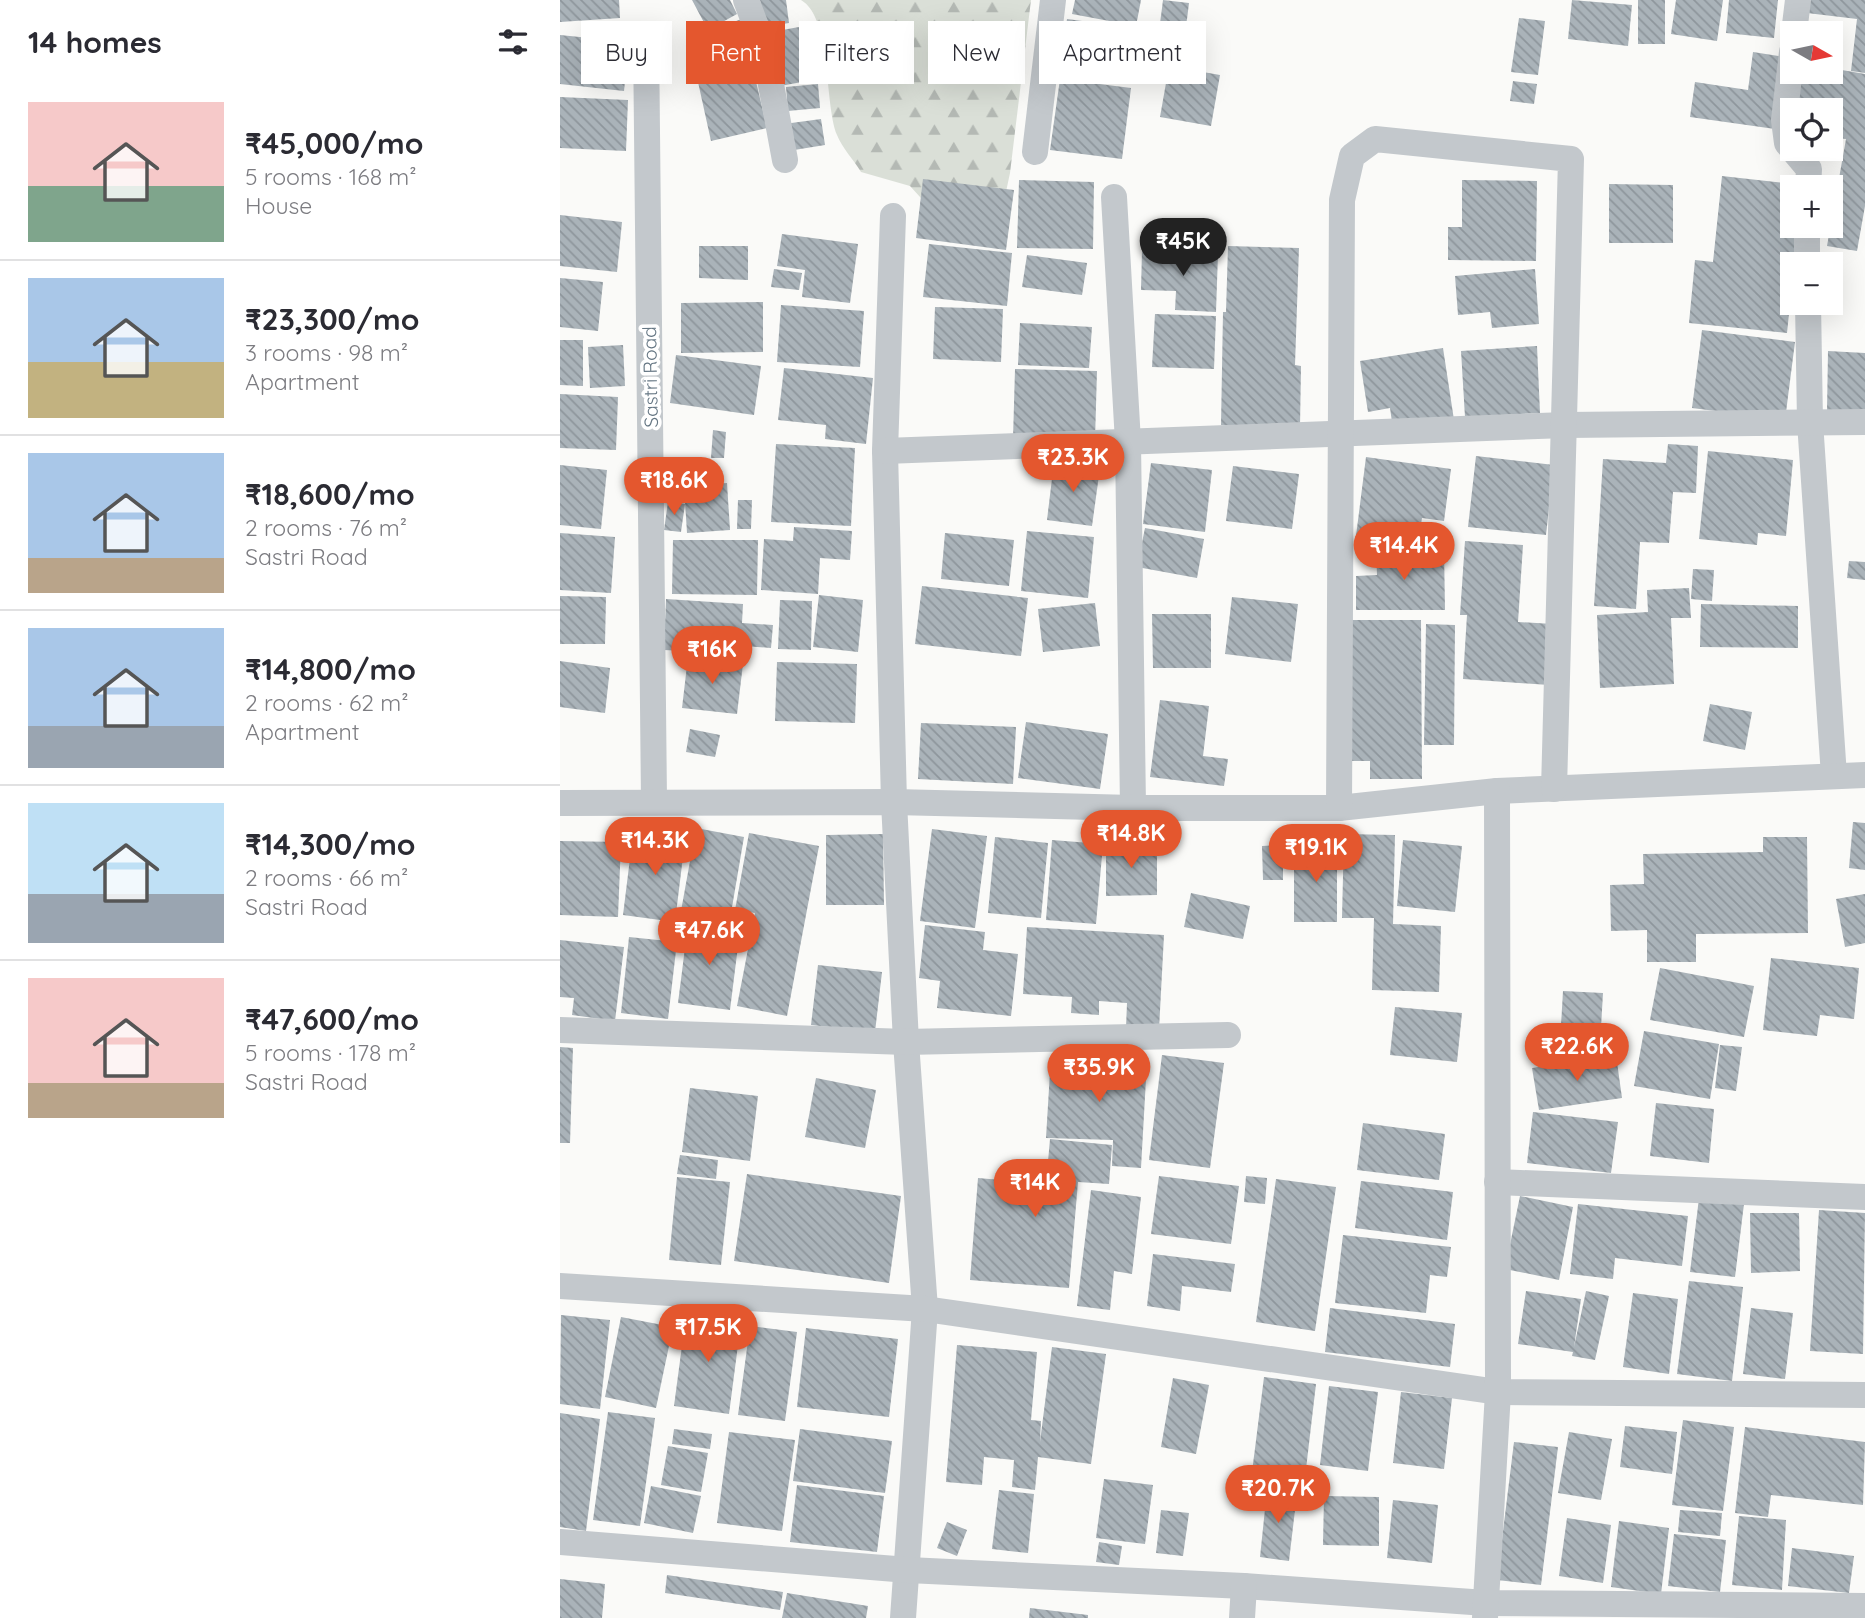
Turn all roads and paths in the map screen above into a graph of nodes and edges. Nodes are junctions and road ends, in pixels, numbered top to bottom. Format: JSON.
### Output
{"nodes":[{"id":1,"x":746,"y":0,"type":"edge"},
{"id":2,"x":1053,"y":0,"type":"edge"},
{"id":3,"x":1798,"y":0,"type":"edge"},
{"id":4,"x":1795,"y":21,"type":"edge"},
{"id":5,"x":646,"y":84,"type":"edge"},
{"id":6,"x":1788,"y":84,"type":"edge"},
{"id":7,"x":1035,"y":152,"type":"dead end"},
{"id":8,"x":785,"y":160,"type":"dead end"},
{"id":9,"x":1809,"y":175,"type":"edge"},
{"id":10,"x":1114,"y":197,"type":"dead end"},
{"id":11,"x":893,"y":216,"type":"dead end"},
{"id":12,"x":1808,"y":315,"type":"edge"},
{"id":13,"x":1810,"y":422,"type":"junction"},
{"id":14,"x":1865,"y":422,"type":"edge"},
{"id":15,"x":1566,"y":425,"type":"junction"},
{"id":16,"x":1343,"y":434,"type":"junction"},
{"id":17,"x":1128,"y":442,"type":"junction"},
{"id":18,"x":885,"y":451,"type":"junction"},
{"id":19,"x":1865,"y":775,"type":"edge"},
{"id":20,"x":1834,"y":776,"type":"junction"},
{"id":21,"x":1554,"y":789,"type":"junction"},
{"id":22,"x":1497,"y":791,"type":"junction"},
{"id":23,"x":654,"y":801,"type":"junction"},
{"id":24,"x":894,"y":802,"type":"junction"},
{"id":25,"x":560,"y":803,"type":"edge"},
{"id":26,"x":1339,"y":807,"type":"junction"},
{"id":27,"x":1133,"y":808,"type":"junction"},
{"id":28,"x":560,"y":1030,"type":"edge"},
{"id":29,"x":1228,"y":1035,"type":"dead end"},
{"id":30,"x":906,"y":1042,"type":"junction"},
{"id":31,"x":1497,"y":1182,"type":"junction"},
{"id":32,"x":1865,"y":1197,"type":"edge"},
{"id":33,"x":560,"y":1286,"type":"edge"},
{"id":34,"x":925,"y":1309,"type":"junction"},
{"id":35,"x":1498,"y":1392,"type":"junction"},
{"id":36,"x":1865,"y":1395,"type":"edge"},
{"id":37,"x":560,"y":1542,"type":"edge"},
{"id":38,"x":908,"y":1570,"type":"junction"},
{"id":39,"x":1244,"y":1586,"type":"junction"},
{"id":40,"x":1865,"y":1606,"type":"edge"},
{"id":41,"x":1485,"y":1611,"type":"edge"},
{"id":42,"x":903,"y":1618,"type":"edge"},
{"id":43,"x":1241,"y":1618,"type":"edge"}],
"edges":[{"from":1,"to":8,"type":"street"},
{"from":2,"to":7,"type":"street"},
{"from":3,"to":4,"type":"street"},
{"from":5,"to":23,"type":"street","name":"Sastri Road"},
{"from":6,"to":9,"type":"street"},
{"from":10,"to":17,"type":"street"},
{"from":11,"to":18,"type":"street"},
{"from":12,"to":13,"type":"street"},
{"from":13,"to":14,"type":"street"},
{"from":13,"to":15,"type":"street"},
{"from":13,"to":20,"type":"street"},
{"from":15,"to":16,"type":"street"},
{"from":15,"to":16,"type":"street"},
{"from":15,"to":21,"type":"street"},
{"from":16,"to":17,"type":"street"},
{"from":16,"to":26,"type":"street"},
{"from":17,"to":18,"type":"street"},
{"from":17,"to":27,"type":"street"},
{"from":18,"to":24,"type":"street"},
{"from":19,"to":20,"type":"street"},
{"from":20,"to":21,"type":"street"},
{"from":21,"to":22,"type":"street"},
{"from":22,"to":26,"type":"street"},
{"from":22,"to":31,"type":"street"},
{"from":23,"to":24,"type":"street"},
{"from":23,"to":25,"type":"street"},
{"from":24,"to":27,"type":"street"},
{"from":24,"to":30,"type":"street"},
{"from":26,"to":27,"type":"street"},
{"from":28,"to":30,"type":"street"},
{"from":29,"to":30,"type":"street"},
{"from":30,"to":34,"type":"street"},
{"from":31,"to":32,"type":"street"},
{"from":31,"to":35,"type":"street"},
{"from":33,"to":34,"type":"street"},
{"from":34,"to":35,"type":"street"},
{"from":34,"to":38,"type":"street"},
{"from":35,"to":36,"type":"street"},
{"from":35,"to":41,"type":"street"},
{"from":37,"to":38,"type":"street"},
{"from":38,"to":39,"type":"street"},
{"from":38,"to":42,"type":"street"},
{"from":39,"to":41,"type":"street"},
{"from":39,"to":43,"type":"street"},
{"from":40,"to":41,"type":"street"}]}
